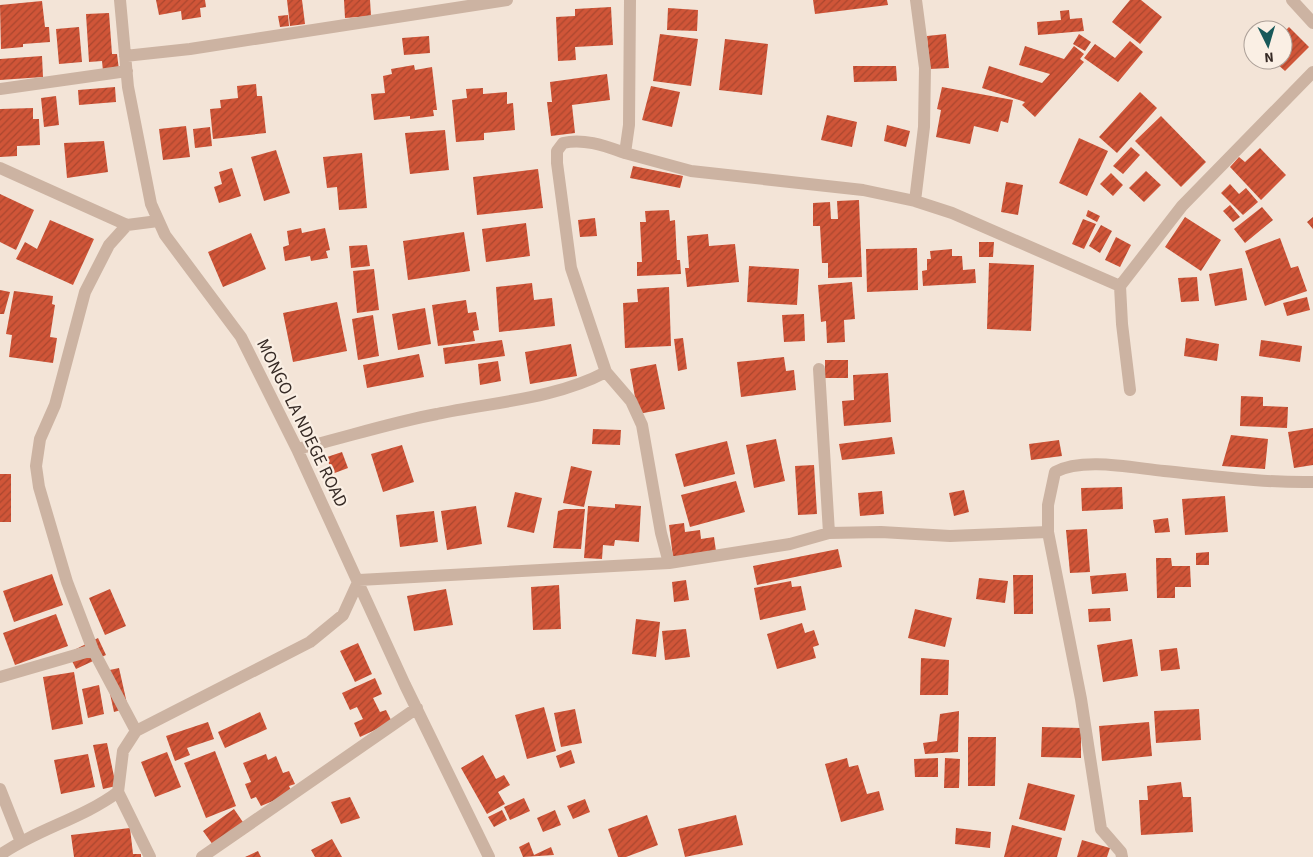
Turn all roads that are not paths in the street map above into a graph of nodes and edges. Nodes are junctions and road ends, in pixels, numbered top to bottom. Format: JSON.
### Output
{"nodes":[{"id":1,"x":120,"y":0,"type":"edge"},
{"id":2,"x":507,"y":0,"type":"edge"},
{"id":3,"x":630,"y":0,"type":"edge"},
{"id":4,"x":916,"y":0,"type":"edge"},
{"id":5,"x":1292,"y":0,"type":"edge"},
{"id":6,"x":438,"y":6,"type":"edge"},
{"id":7,"x":1313,"y":23,"type":"edge"},
{"id":8,"x":125,"y":56,"type":"junction"},
{"id":9,"x":127,"y":71,"type":"junction"},
{"id":10,"x":1313,"y":72,"type":"edge"},
{"id":11,"x":0,"y":89,"type":"edge"},
{"id":12,"x":625,"y":153,"type":"junction"},
{"id":13,"x":0,"y":168,"type":"edge"},
{"id":14,"x":915,"y":201,"type":"junction"},
{"id":15,"x":158,"y":221,"type":"junction"},
{"id":16,"x":127,"y":224,"type":"junction"},
{"id":17,"x":1120,"y":286,"type":"junction"},
{"id":18,"x":819,"y":368,"type":"dead end"},
{"id":19,"x":606,"y":372,"type":"junction"},
{"id":20,"x":1130,"y":390,"type":"dead end"},
{"id":21,"x":297,"y":449,"type":"junction"},
{"id":22,"x":1313,"y":482,"type":"edge"},
{"id":23,"x":1048,"y":532,"type":"junction"},
{"id":24,"x":829,"y":533,"type":"junction"},
{"id":25,"x":669,"y":563,"type":"junction"},
{"id":26,"x":359,"y":580,"type":"junction"},
{"id":27,"x":93,"y":650,"type":"junction"},
{"id":28,"x":0,"y":677,"type":"edge"},
{"id":29,"x":417,"y":708,"type":"junction"},
{"id":30,"x":136,"y":731,"type":"junction"},
{"id":31,"x":0,"y":789,"type":"edge"},
{"id":32,"x":118,"y":792,"type":"junction"},
{"id":33,"x":21,"y":842,"type":"junction"},
{"id":34,"x":483,"y":854,"type":"edge"},
{"id":35,"x":0,"y":855,"type":"edge"},
{"id":36,"x":150,"y":857,"type":"edge"},
{"id":37,"x":202,"y":857,"type":"edge"},
{"id":38,"x":1122,"y":857,"type":"edge"}],
"edges":[{"from":1,"to":8,"type":"street","name":"MONGO LA NDEGE ROAD"},
{"from":2,"to":6,"type":"street"},
{"from":3,"to":12,"type":"street"},
{"from":4,"to":14,"type":"street"},
{"from":5,"to":7,"type":"street"},
{"from":6,"to":8,"type":"street"},
{"from":8,"to":9,"type":"street","name":"MONGO LA NDEGE ROAD"},
{"from":9,"to":11,"type":"street"},
{"from":9,"to":15,"type":"street","name":"MONGO LA NDEGE ROAD"},
{"from":10,"to":17,"type":"street"},
{"from":12,"to":14,"type":"street"},
{"from":12,"to":19,"type":"street"},
{"from":13,"to":16,"type":"street"},
{"from":14,"to":17,"type":"street"},
{"from":15,"to":16,"type":"street"},
{"from":15,"to":21,"type":"street","name":"MONGO LA NDEGE ROAD"},
{"from":16,"to":27,"type":"street"},
{"from":17,"to":20,"type":"street"},
{"from":18,"to":24,"type":"street"},
{"from":19,"to":21,"type":"street"},
{"from":19,"to":25,"type":"street"},
{"from":21,"to":26,"type":"street","name":"MONGO LA NDEGE ROAD"},
{"from":22,"to":23,"type":"street"},
{"from":23,"to":24,"type":"street"},
{"from":23,"to":38,"type":"street"},
{"from":24,"to":25,"type":"street"},
{"from":25,"to":26,"type":"street"},
{"from":26,"to":29,"type":"street","name":"MONGO LA NDEGE ROAD"},
{"from":26,"to":30,"type":"street"},
{"from":27,"to":28,"type":"street"},
{"from":27,"to":30,"type":"street"},
{"from":29,"to":34,"type":"street","name":"MONGO LA NDEGE ROAD"},
{"from":29,"to":37,"type":"street"},
{"from":30,"to":32,"type":"street"},
{"from":31,"to":33,"type":"street"},
{"from":32,"to":33,"type":"street"},
{"from":32,"to":36,"type":"street"},
{"from":33,"to":35,"type":"street"}]}
